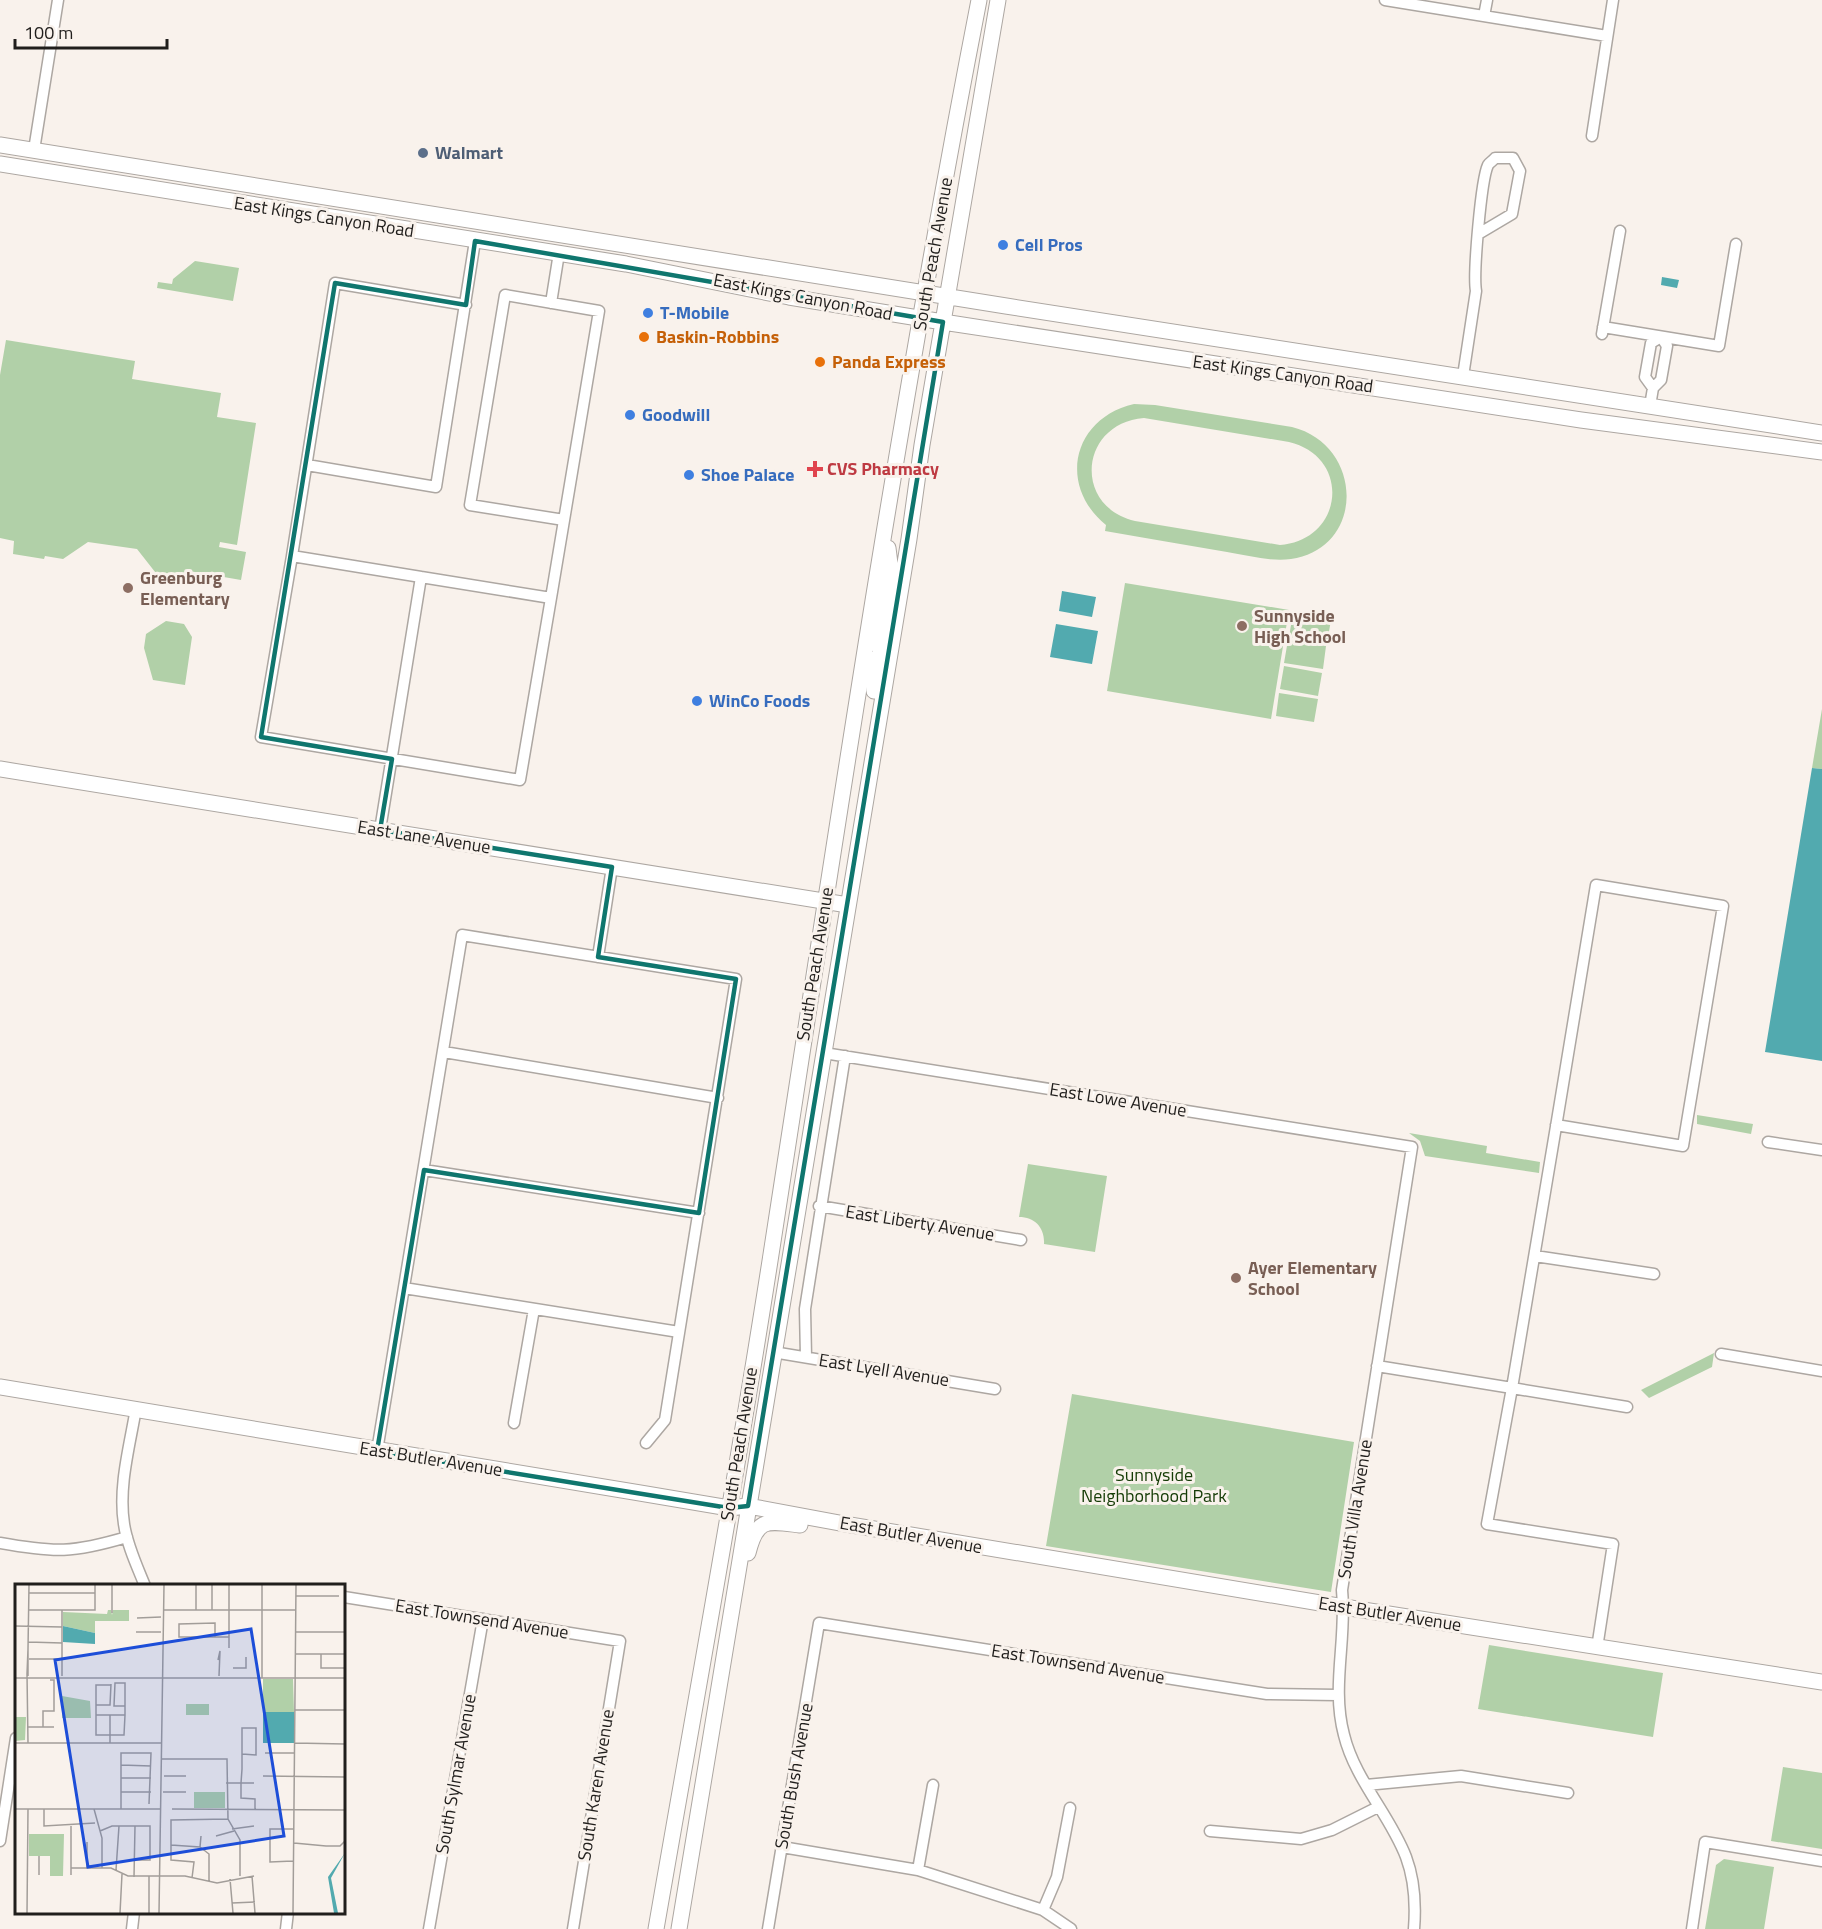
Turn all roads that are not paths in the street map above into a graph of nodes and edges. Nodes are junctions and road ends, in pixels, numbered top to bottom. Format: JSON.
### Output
{"nodes":[{"id":1,"x":58,"y":0,"type":"edge"},
{"id":2,"x":980,"y":0,"type":"edge"},
{"id":3,"x":996,"y":0,"type":"edge"},
{"id":4,"x":1385,"y":0,"type":"edge"},
{"id":5,"x":1487,"y":0,"type":"edge"},
{"id":6,"x":1613,"y":0,"type":"edge"},
{"id":7,"x":1484,"y":16,"type":"junction"},
{"id":8,"x":1607,"y":36,"type":"junction"},
{"id":9,"x":982,"y":84,"type":"junction"},
{"id":10,"x":1592,"y":136,"type":"dead end"},
{"id":11,"x":0,"y":145,"type":"edge"},
{"id":12,"x":33,"y":150,"type":"junction"},
{"id":13,"x":0,"y":164,"type":"edge"},
{"id":14,"x":1620,"y":231,"type":"dead end"},
{"id":15,"x":1480,"y":233,"type":"junction"},
{"id":16,"x":475,"y":241,"type":"junction"},
{"id":17,"x":1736,"y":244,"type":"dead end"},
{"id":18,"x":559,"y":253,"type":"junction"},
{"id":19,"x":926,"y":293,"type":"junction"},
{"id":20,"x":948,"y":296,"type":"junction"},
{"id":21,"x":551,"y":303,"type":"junction"},
{"id":22,"x":466,"y":304,"type":"junction"},
{"id":23,"x":921,"y":319,"type":"junction"},
{"id":24,"x":943,"y":322,"type":"junction"},
{"id":25,"x":1660,"y":337,"type":"junction"},
{"id":26,"x":1464,"y":376,"type":"junction"},
{"id":27,"x":1653,"y":388,"type":"junction"},
{"id":28,"x":1650,"y":406,"type":"junction"},
{"id":29,"x":1822,"y":433,"type":"edge"},
{"id":30,"x":1822,"y":452,"type":"edge"},
{"id":31,"x":307,"y":465,"type":"junction"},
{"id":32,"x":564,"y":520,"type":"junction"},
{"id":33,"x":886,"y":527,"type":"junction"},
{"id":34,"x":292,"y":556,"type":"junction"},
{"id":35,"x":421,"y":577,"type":"junction"},
{"id":36,"x":551,"y":598,"type":"junction"},
{"id":37,"x":866,"y":656,"type":"junction"},
{"id":38,"x":889,"y":660,"type":"junction"},
{"id":39,"x":392,"y":759,"type":"junction"},
{"id":40,"x":0,"y":769,"type":"edge"},
{"id":41,"x":868,"y":789,"type":"junction"},
{"id":42,"x":380,"y":830,"type":"junction"},
{"id":43,"x":612,"y":867,"type":"junction"},
{"id":44,"x":825,"y":901,"type":"junction"},
{"id":45,"x":848,"y":905,"type":"junction"},
{"id":46,"x":598,"y":957,"type":"junction"},
{"id":47,"x":814,"y":977,"type":"junction"},
{"id":48,"x":444,"y":1052,"type":"junction"},
{"id":49,"x":824,"y":1053,"type":"junction"},
{"id":50,"x":845,"y":1056,"type":"junction"},
{"id":51,"x":718,"y":1098,"type":"junction"},
{"id":52,"x":1556,"y":1125,"type":"junction"},
{"id":53,"x":1768,"y":1142,"type":"dead end"},
{"id":54,"x":1412,"y":1147,"type":"joint"},
{"id":55,"x":1822,"y":1150,"type":"edge"},
{"id":56,"x":424,"y":1170,"type":"junction"},
{"id":57,"x":819,"y":1206,"type":"junction"},
{"id":58,"x":699,"y":1213,"type":"junction"},
{"id":59,"x":1021,"y":1240,"type":"dead end"},
{"id":60,"x":1535,"y":1256,"type":"junction"},
{"id":61,"x":1654,"y":1274,"type":"dead end"},
{"id":62,"x":404,"y":1288,"type":"junction"},
{"id":63,"x":534,"y":1309,"type":"junction"},
{"id":64,"x":679,"y":1332,"type":"junction"},
{"id":65,"x":773,"y":1352,"type":"junction"},
{"id":66,"x":1721,"y":1354,"type":"dead end"},
{"id":67,"x":806,"y":1357,"type":"junction"},
{"id":68,"x":1377,"y":1366,"type":"junction"},
{"id":69,"x":1822,"y":1371,"type":"edge"},
{"id":70,"x":0,"y":1387,"type":"edge"},
{"id":71,"x":1512,"y":1388,"type":"junction"},
{"id":72,"x":995,"y":1389,"type":"dead end"},
{"id":73,"x":1627,"y":1407,"type":"dead end"},
{"id":74,"x":136,"y":1408,"type":"junction"},
{"id":75,"x":514,"y":1423,"type":"dead end"},
{"id":76,"x":646,"y":1443,"type":"dead end"},
{"id":77,"x":377,"y":1450,"type":"junction"},
{"id":78,"x":748,"y":1506,"type":"junction"},
{"id":79,"x":729,"y":1508,"type":"junction"},
{"id":80,"x":845,"y":1524,"type":"junction"},
{"id":81,"x":127,"y":1537,"type":"junction"},
{"id":82,"x":0,"y":1544,"type":"edge"},
{"id":83,"x":144,"y":1584,"type":"edge"},
{"id":84,"x":345,"y":1597,"type":"edge"},
{"id":85,"x":734,"y":1597,"type":"junction"},
{"id":86,"x":1344,"y":1607,"type":"junction"},
{"id":87,"x":483,"y":1619,"type":"junction"},
{"id":88,"x":819,"y":1623,"type":"joint"},
{"id":89,"x":620,"y":1641,"type":"joint"},
{"id":90,"x":1597,"y":1648,"type":"junction"},
{"id":91,"x":1822,"y":1682,"type":"edge"},
{"id":92,"x":1337,"y":1695,"type":"junction"},
{"id":93,"x":15,"y":1744,"type":"edge"},
{"id":94,"x":933,"y":1785,"type":"dead end"},
{"id":95,"x":1366,"y":1785,"type":"junction"},
{"id":96,"x":1568,"y":1793,"type":"dead end"},
{"id":97,"x":1378,"y":1807,"type":"junction"},
{"id":98,"x":1070,"y":1808,"type":"dead end"},
{"id":99,"x":1210,"y":1831,"type":"dead end"},
{"id":100,"x":0,"y":1841,"type":"edge"},
{"id":101,"x":782,"y":1847,"type":"junction"},
{"id":102,"x":1822,"y":1861,"type":"edge"},
{"id":103,"x":918,"y":1870,"type":"junction"},
{"id":104,"x":1043,"y":1910,"type":"junction"},
{"id":105,"x":134,"y":1914,"type":"edge"},
{"id":106,"x":288,"y":1914,"type":"edge"},
{"id":107,"x":132,"y":1929,"type":"edge"},
{"id":108,"x":286,"y":1929,"type":"edge"},
{"id":109,"x":429,"y":1929,"type":"edge"},
{"id":110,"x":573,"y":1929,"type":"edge"},
{"id":111,"x":656,"y":1929,"type":"edge"},
{"id":112,"x":679,"y":1929,"type":"edge"},
{"id":113,"x":768,"y":1929,"type":"edge"},
{"id":114,"x":1071,"y":1929,"type":"edge"},
{"id":115,"x":1414,"y":1929,"type":"edge"},
{"id":116,"x":1692,"y":1929,"type":"edge"}],
"edges":[{"from":1,"to":12,"type":"street"},
{"from":2,"to":9,"type":"main road"},
{"from":2,"to":19,"type":"main road","name":"South Peach Avenue"},
{"from":3,"to":9,"type":"main road","name":"South Peach Avenue"},
{"from":4,"to":7,"type":"street"},
{"from":5,"to":7,"type":"street"},
{"from":6,"to":8,"type":"street"},
{"from":7,"to":8,"type":"street"},
{"from":8,"to":10,"type":"street"},
{"from":9,"to":20,"type":"main road","name":"South Peach Avenue"},
{"from":11,"to":12,"type":"main road","name":"East Kings Canyon Road"},
{"from":12,"to":19,"type":"main road","name":"East Kings Canyon Road"},
{"from":13,"to":16,"type":"main road","name":"East Kings Canyon Road"},
{"from":14,"to":25,"type":"street"},
{"from":15,"to":15,"type":"street"},
{"from":15,"to":26,"type":"street"},
{"from":16,"to":18,"type":"main road","name":"East Kings Canyon Road"},
{"from":16,"to":22,"type":"street"},
{"from":17,"to":25,"type":"street"},
{"from":18,"to":21,"type":"street"},
{"from":18,"to":23,"type":"main road","name":"East Kings Canyon Road"},
{"from":19,"to":20,"type":"main road","name":"East Kings Canyon Road"},
{"from":19,"to":23,"type":"main road","name":"South Peach Avenue"},
{"from":20,"to":24,"type":"main road","name":"South Peach Avenue"},
{"from":20,"to":26,"type":"main road","name":"East Kings Canyon Road"},
{"from":21,"to":32,"type":"street"},
{"from":21,"to":32,"type":"street"},
{"from":22,"to":31,"type":"street"},
{"from":22,"to":31,"type":"street"},
{"from":23,"to":24,"type":"main road","name":"East Kings Canyon Road"},
{"from":23,"to":33,"type":"main road","name":"South Peach Avenue"},
{"from":24,"to":30,"type":"main road","name":"East Kings Canyon Road"},
{"from":24,"to":38,"type":"main road","name":"South Peach Avenue"},
{"from":25,"to":27,"type":"street"},
{"from":25,"to":27,"type":"street"},
{"from":26,"to":28,"type":"main road","name":"East Kings Canyon Road"},
{"from":27,"to":28,"type":"street"},
{"from":28,"to":29,"type":"main road","name":"East Kings Canyon Road"},
{"from":31,"to":34,"type":"street"},
{"from":32,"to":36,"type":"street"},
{"from":33,"to":37,"type":"main road","name":"South Peach Avenue"},
{"from":33,"to":38,"type":"main road"},
{"from":34,"to":35,"type":"street"},
{"from":34,"to":39,"type":"street"},
{"from":35,"to":36,"type":"street"},
{"from":35,"to":39,"type":"street"},
{"from":36,"to":39,"type":"street"},
{"from":37,"to":41,"type":"main road"},
{"from":37,"to":44,"type":"main road","name":"South Peach Avenue"},
{"from":38,"to":41,"type":"main road","name":"South Peach Avenue"},
{"from":39,"to":42,"type":"street"},
{"from":40,"to":42,"type":"main road","name":"East Lane Avenue"},
{"from":41,"to":45,"type":"main road","name":"South Peach Avenue"},
{"from":42,"to":43,"type":"main road","name":"East Lane Avenue"},
{"from":43,"to":44,"type":"main road","name":"East Lane Avenue"},
{"from":43,"to":46,"type":"street"},
{"from":44,"to":45,"type":"main road","name":"East Lane Avenue"},
{"from":44,"to":47,"type":"main road","name":"South Peach Avenue"},
{"from":45,"to":49,"type":"main road","name":"South Peach Avenue"},
{"from":46,"to":48,"type":"street"},
{"from":46,"to":51,"type":"street"},
{"from":47,"to":49,"type":"main road"},
{"from":47,"to":79,"type":"main road","name":"South Peach Avenue"},
{"from":48,"to":51,"type":"street"},
{"from":48,"to":56,"type":"street"},
{"from":49,"to":50,"type":"street","name":"East Lowe Avenue"},
{"from":49,"to":65,"type":"main road","name":"South Peach Avenue"},
{"from":50,"to":54,"type":"street","name":"East Lowe Avenue"},
{"from":50,"to":57,"type":"street"},
{"from":51,"to":58,"type":"street"},
{"from":52,"to":52,"type":"street"},
{"from":52,"to":60,"type":"street"},
{"from":53,"to":55,"type":"street"},
{"from":54,"to":68,"type":"street","name":"South Villa Avenue"},
{"from":56,"to":58,"type":"street"},
{"from":56,"to":62,"type":"street"},
{"from":57,"to":59,"type":"street","name":"East Liberty Avenue"},
{"from":57,"to":67,"type":"street"},
{"from":58,"to":64,"type":"street"},
{"from":60,"to":61,"type":"street"},
{"from":60,"to":71,"type":"street"},
{"from":62,"to":63,"type":"street"},
{"from":62,"to":77,"type":"street"},
{"from":63,"to":64,"type":"street"},
{"from":63,"to":75,"type":"street"},
{"from":64,"to":76,"type":"street"},
{"from":65,"to":67,"type":"street","name":"East Lyell Avenue"},
{"from":65,"to":78,"type":"main road","name":"South Peach Avenue"},
{"from":66,"to":69,"type":"street"},
{"from":67,"to":72,"type":"street","name":"East Lyell Avenue"},
{"from":68,"to":71,"type":"street"},
{"from":68,"to":86,"type":"street","name":"South Villa Avenue"},
{"from":70,"to":74,"type":"main road","name":"East Butler Avenue"},
{"from":71,"to":73,"type":"street"},
{"from":71,"to":90,"type":"street"},
{"from":74,"to":77,"type":"main road","name":"East Butler Avenue"},
{"from":74,"to":81,"type":"street"},
{"from":77,"to":79,"type":"main road","name":"East Butler Avenue"},
{"from":78,"to":79,"type":"main road","name":"East Butler Avenue"},
{"from":78,"to":80,"type":"main road","name":"East Butler Avenue"},
{"from":78,"to":85,"type":"main road","name":"South Peach Avenue"},
{"from":79,"to":111,"type":"main road","name":"South Peach Avenue"},
{"from":80,"to":85,"type":"main road"},
{"from":80,"to":86,"type":"main road","name":"East Butler Avenue"},
{"from":81,"to":82,"type":"street"},
{"from":81,"to":83,"type":"street"},
{"from":84,"to":87,"type":"street","name":"East Townsend Avenue"},
{"from":85,"to":112,"type":"main road","name":"South Peach Avenue"},
{"from":86,"to":90,"type":"main road","name":"East Butler Avenue"},
{"from":86,"to":92,"type":"street","name":"South Villa Avenue"},
{"from":87,"to":89,"type":"street","name":"East Townsend Avenue"},
{"from":87,"to":109,"type":"street","name":"South Sylmar Avenue"},
{"from":88,"to":92,"type":"street","name":"East Townsend Avenue"},
{"from":88,"to":101,"type":"street","name":"South Bush Avenue"},
{"from":89,"to":110,"type":"street","name":"South Karen Avenue"},
{"from":90,"to":91,"type":"main road","name":"East Butler Avenue"},
{"from":92,"to":95,"type":"street","name":"South Villa Avenue"},
{"from":93,"to":100,"type":"street"},
{"from":94,"to":103,"type":"street"},
{"from":95,"to":96,"type":"street"},
{"from":95,"to":97,"type":"street","name":"South Villa Avenue"},
{"from":97,"to":99,"type":"street"},
{"from":97,"to":115,"type":"street","name":"South Villa Avenue"},
{"from":98,"to":104,"type":"street"},
{"from":101,"to":103,"type":"street"},
{"from":101,"to":113,"type":"street","name":"South Bush Avenue"},
{"from":102,"to":116,"type":"street"},
{"from":103,"to":104,"type":"street"},
{"from":104,"to":114,"type":"street"},
{"from":105,"to":107,"type":"street"},
{"from":106,"to":108,"type":"street"}]}
